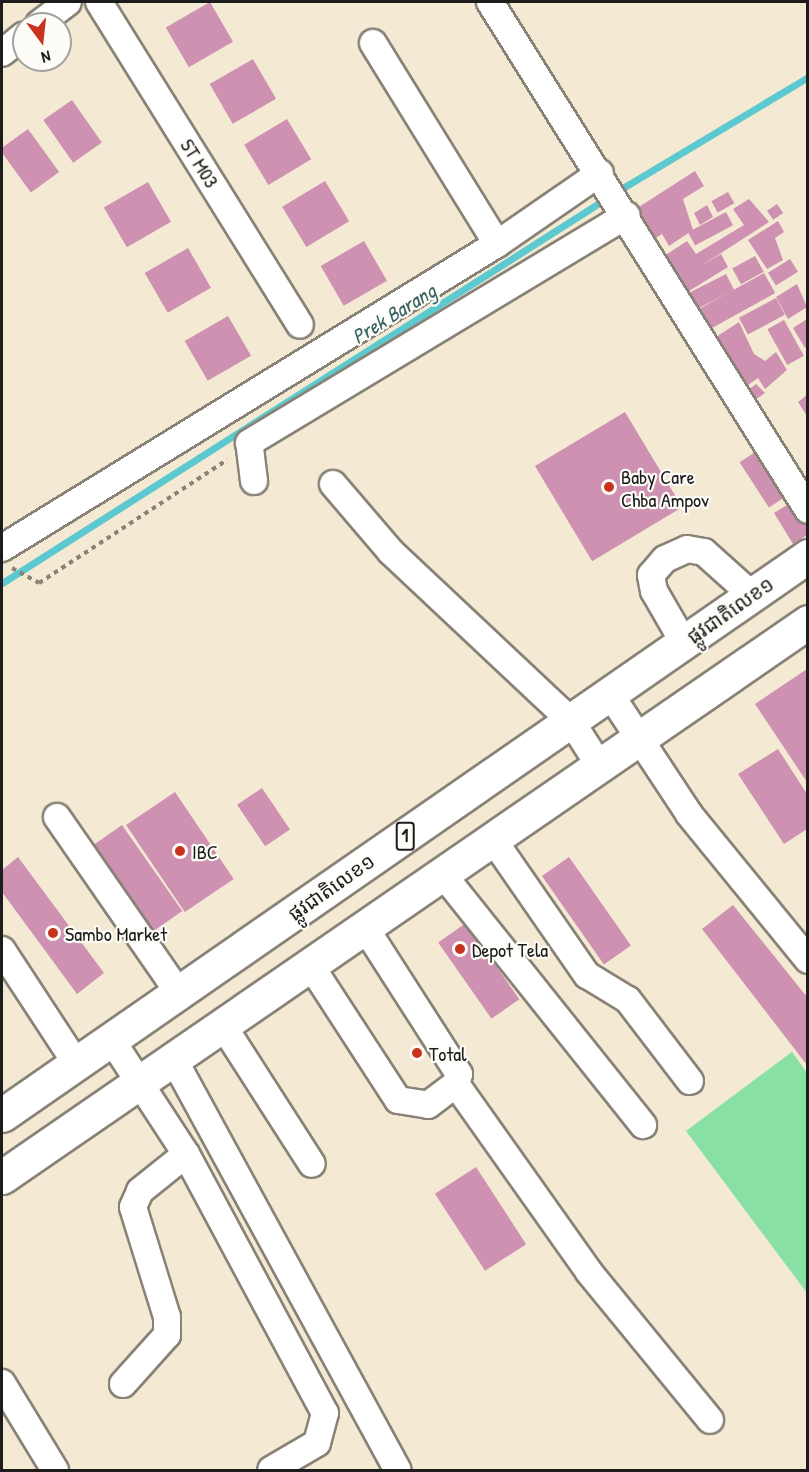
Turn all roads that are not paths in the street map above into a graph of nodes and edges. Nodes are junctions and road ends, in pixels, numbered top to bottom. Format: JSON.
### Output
{"nodes":[{"id":1,"x":68,"y":2,"type":"edge"},
{"id":2,"x":99,"y":2,"type":"edge"},
{"id":3,"x":490,"y":2,"type":"edge"},
{"id":4,"x":55,"y":12,"type":"edge"},
{"id":5,"x":373,"y":43,"type":"dead end"},
{"id":6,"x":603,"y":177,"type":"junction"},
{"id":7,"x":624,"y":210,"type":"junction"},
{"id":8,"x":497,"y":244,"type":"junction"},
{"id":9,"x":300,"y":325,"type":"dead end"},
{"id":10,"x":254,"y":481,"type":"dead end"},
{"id":11,"x":333,"y":484,"type":"dead end"},
{"id":12,"x":807,"y":510,"type":"edge"},
{"id":13,"x":5,"y":556,"type":"edge"},
{"id":14,"x":807,"y":556,"type":"edge"},
{"id":15,"x":752,"y":595,"type":"junction"},
{"id":16,"x":807,"y":622,"type":"edge"},
{"id":17,"x":684,"y":643,"type":"junction"},
{"id":18,"x":610,"y":694,"type":"junction"},
{"id":19,"x":571,"y":722,"type":"junction"},
{"id":20,"x":639,"y":738,"type":"junction"},
{"id":21,"x":599,"y":765,"type":"junction"},
{"id":22,"x":57,"y":817,"type":"dead end"},
{"id":23,"x":492,"y":838,"type":"junction"},
{"id":24,"x":441,"y":872,"type":"junction"},
{"id":25,"x":280,"y":923,"type":"junction"},
{"id":26,"x":364,"y":926,"type":"junction"},
{"id":27,"x":2,"y":950,"type":"edge"},
{"id":28,"x":807,"y":960,"type":"edge"},
{"id":29,"x":309,"y":963,"type":"junction"},
{"id":30,"x":178,"y":993,"type":"junction"},
{"id":31,"x":222,"y":1024,"type":"junction"},
{"id":32,"x":111,"y":1039,"type":"junction"},
{"id":33,"x":173,"y":1058,"type":"junction"},
{"id":34,"x":76,"y":1063,"type":"junction"},
{"id":35,"x":142,"y":1080,"type":"junction"},
{"id":36,"x":690,"y":1081,"type":"dead end"},
{"id":37,"x":456,"y":1084,"type":"junction"},
{"id":38,"x":2,"y":1115,"type":"edge"},
{"id":39,"x":644,"y":1125,"type":"dead end"},
{"id":40,"x":186,"y":1154,"type":"junction"},
{"id":41,"x":312,"y":1164,"type":"dead end"},
{"id":42,"x":2,"y":1177,"type":"edge"},
{"id":43,"x":347,"y":1371,"type":"junction"},
{"id":44,"x":2,"y":1383,"type":"edge"},
{"id":45,"x":123,"y":1384,"type":"dead end"},
{"id":46,"x":311,"y":1388,"type":"junction"},
{"id":47,"x":710,"y":1420,"type":"dead end"},
{"id":48,"x":55,"y":1470,"type":"edge"},
{"id":49,"x":271,"y":1470,"type":"edge"},
{"id":50,"x":398,"y":1470,"type":"edge"}],
"edges":[{"from":1,"to":4,"type":"street"},
{"from":2,"to":9,"type":"street","name":"ST M03"},
{"from":3,"to":6,"type":"street"},
{"from":5,"to":8,"type":"street"},
{"from":6,"to":7,"type":"street"},
{"from":6,"to":8,"type":"street"},
{"from":7,"to":10,"type":"street"},
{"from":7,"to":12,"type":"street"},
{"from":8,"to":13,"type":"street"},
{"from":11,"to":19,"type":"street"},
{"from":14,"to":15,"type":"highway","name":"ផ្លូវជាតិលេខ១","number":"1"},
{"from":15,"to":17,"type":"highway","name":"ផ្លូវជាតិលេខ១","number":"1"},
{"from":15,"to":17,"type":"street"},
{"from":16,"to":20,"type":"highway"},
{"from":17,"to":18,"type":"highway","name":"ផ្លូវជាតិលេខ១","number":"1"},
{"from":18,"to":19,"type":"highway","name":"ផ្លូវជាតិលេខ១","number":"1"},
{"from":18,"to":20,"type":"street"},
{"from":19,"to":21,"type":"street"},
{"from":19,"to":25,"type":"highway","name":"ផ្លូវជាតិលេខ១","number":"1"},
{"from":20,"to":21,"type":"highway"},
{"from":20,"to":28,"type":"street"},
{"from":21,"to":23,"type":"highway"},
{"from":22,"to":30,"type":"street"},
{"from":23,"to":24,"type":"highway"},
{"from":23,"to":36,"type":"street"},
{"from":24,"to":26,"type":"highway"},
{"from":24,"to":39,"type":"street"},
{"from":25,"to":29,"type":"highway"},
{"from":25,"to":30,"type":"highway","name":"ផ្លូវជាតិលេខ១","number":"1"},
{"from":26,"to":29,"type":"highway"},
{"from":26,"to":37,"type":"street"},
{"from":27,"to":34,"type":"street"},
{"from":29,"to":31,"type":"highway"},
{"from":29,"to":37,"type":"street"},
{"from":30,"to":32,"type":"highway","name":"ផ្លូវជាតិលេខ១","number":"1"},
{"from":31,"to":33,"type":"highway"},
{"from":31,"to":41,"type":"street"},
{"from":32,"to":34,"type":"highway","name":"ផ្លូវជាតិលេខ១","number":"1"},
{"from":32,"to":35,"type":"street"},
{"from":33,"to":35,"type":"highway"},
{"from":33,"to":43,"type":"street"},
{"from":34,"to":38,"type":"highway","name":"ផ្លូវជាតិលេខ១","number":"1"},
{"from":35,"to":40,"type":"street"},
{"from":35,"to":42,"type":"highway"},
{"from":37,"to":47,"type":"street"},
{"from":40,"to":45,"type":"street"},
{"from":40,"to":46,"type":"street"},
{"from":43,"to":46,"type":"street"},
{"from":43,"to":50,"type":"street"},
{"from":44,"to":48,"type":"street"},
{"from":46,"to":49,"type":"street"}]}
